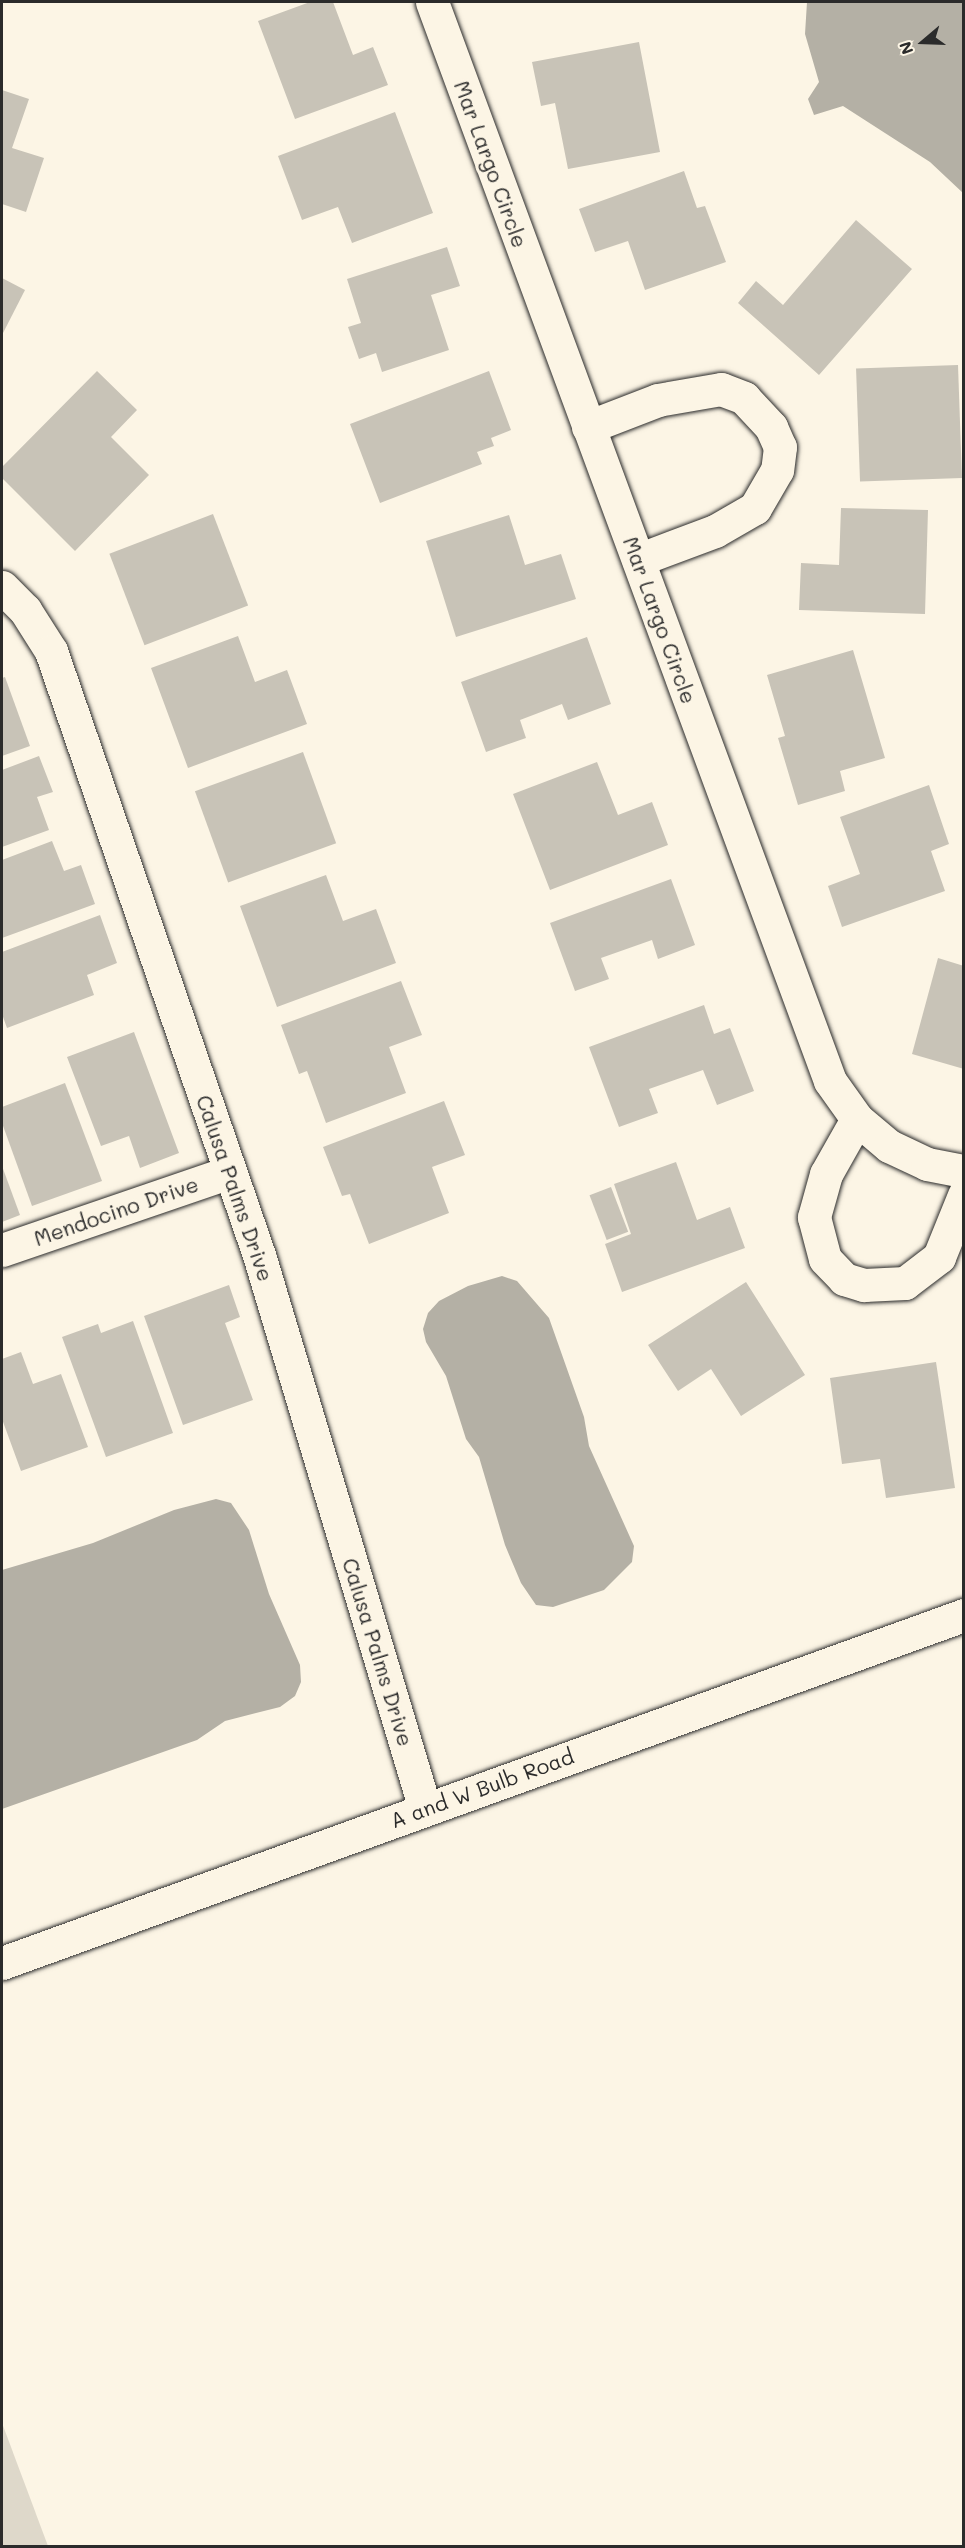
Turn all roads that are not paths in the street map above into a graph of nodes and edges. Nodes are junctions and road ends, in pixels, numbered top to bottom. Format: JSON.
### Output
{"nodes":[{"id":1,"x":432,"y":2,"type":"edge"},
{"id":2,"x":588,"y":427,"type":"junction"},
{"id":3,"x":638,"y":560,"type":"junction"},
{"id":4,"x":2,"y":587,"type":"edge"},
{"id":5,"x":857,"y":1119,"type":"junction"},
{"id":6,"x":963,"y":1171,"type":"edge"},
{"id":7,"x":230,"y":1172,"type":"junction"},
{"id":8,"x":963,"y":1195,"type":"edge"},
{"id":9,"x":2,"y":1250,"type":"edge"},
{"id":10,"x":963,"y":1615,"type":"edge"},
{"id":11,"x":425,"y":1809,"type":"junction"},
{"id":12,"x":2,"y":1963,"type":"edge"}],
"edges":[{"from":1,"to":2,"type":"street","name":"Mar Largo Circle"},
{"from":2,"to":3,"type":"street","name":"Mar Largo Circle"},
{"from":2,"to":3,"type":"street"},
{"from":3,"to":5,"type":"street","name":"Mar Largo Circle"},
{"from":4,"to":7,"type":"street","name":"Calusa Palms Drive"},
{"from":5,"to":6,"type":"street","name":"Mar Largo Circle"},
{"from":5,"to":8,"type":"street"},
{"from":7,"to":9,"type":"street","name":"Mendocino Drive"},
{"from":7,"to":11,"type":"street","name":"Calusa Palms Drive"},
{"from":10,"to":11,"type":"street","name":"A and W Bulb Road"},
{"from":11,"to":12,"type":"street","name":"A and W Bulb Road"}]}
